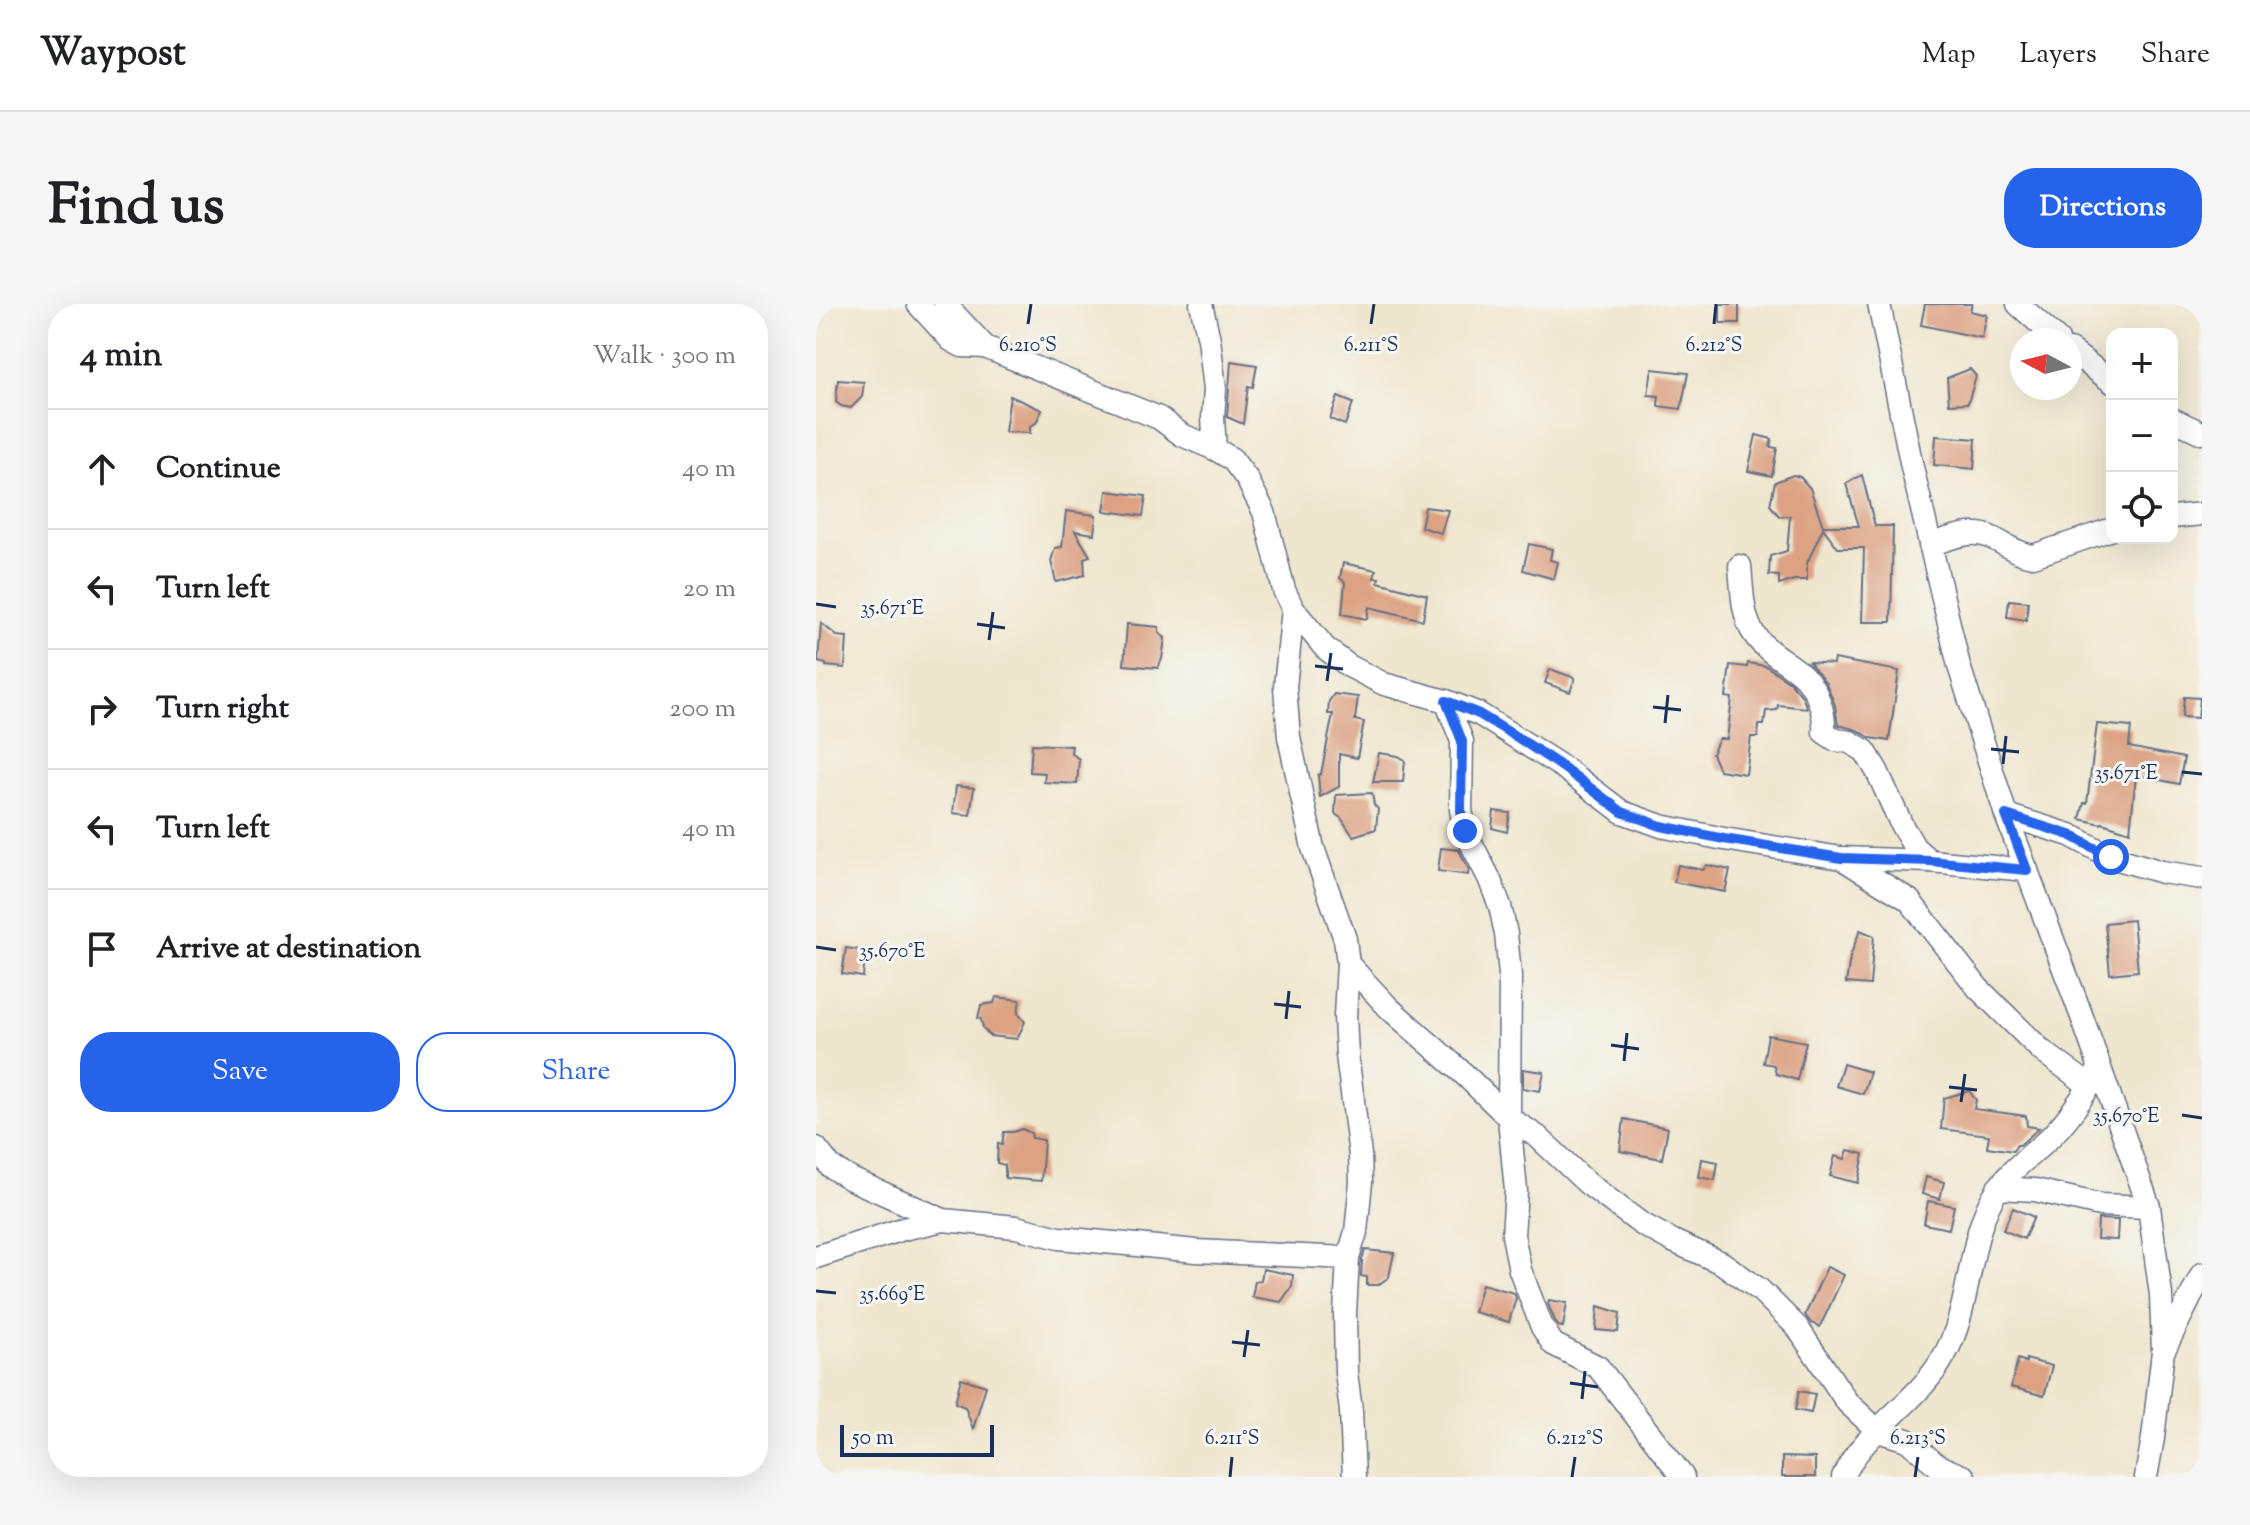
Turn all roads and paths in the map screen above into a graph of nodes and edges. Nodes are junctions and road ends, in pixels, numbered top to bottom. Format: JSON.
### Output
{"nodes":[{"id":1,"x":918,"y":304,"type":"edge"},
{"id":2,"x":945,"y":304,"type":"edge"},
{"id":3,"x":1201,"y":304,"type":"edge"},
{"id":4,"x":1879,"y":304,"type":"edge"},
{"id":5,"x":2018,"y":304,"type":"edge"},
{"id":6,"x":2045,"y":328,"type":"edge"},
{"id":7,"x":985,"y":347,"type":"junction"},
{"id":8,"x":2082,"y":359,"type":"edge"},
{"id":9,"x":2106,"y":377,"type":"edge"},
{"id":10,"x":2178,"y":422,"type":"edge"},
{"id":11,"x":2202,"y":433,"type":"edge"},
{"id":12,"x":1215,"y":449,"type":"junction"},
{"id":13,"x":2202,"y":514,"type":"edge"},
{"id":14,"x":2178,"y":516,"type":"edge"},
{"id":15,"x":2106,"y":531,"type":"edge"},
{"id":16,"x":1930,"y":545,"type":"junction"},
{"id":17,"x":1740,"y":566,"type":"dead end"},
{"id":18,"x":1293,"y":609,"type":"junction"},
{"id":19,"x":1446,"y":701,"type":"junction"},
{"id":20,"x":2006,"y":815,"type":"junction"},
{"id":21,"x":1841,"y":858,"type":"junction"},
{"id":22,"x":1930,"y":861,"type":"junction"},
{"id":23,"x":2027,"y":870,"type":"junction"},
{"id":24,"x":2202,"y":878,"type":"edge"},
{"id":25,"x":1348,"y":964,"type":"junction"},
{"id":26,"x":2094,"y":1078,"type":"junction"},
{"id":27,"x":1509,"y":1118,"type":"junction"},
{"id":28,"x":816,"y":1148,"type":"edge"},
{"id":29,"x":1998,"y":1188,"type":"junction"},
{"id":30,"x":2149,"y":1207,"type":"junction"},
{"id":31,"x":943,"y":1220,"type":"junction"},
{"id":32,"x":816,"y":1257,"type":"edge"},
{"id":33,"x":1348,"y":1258,"type":"junction"},
{"id":34,"x":2202,"y":1274,"type":"edge"},
{"id":35,"x":2163,"y":1351,"type":"junction"},
{"id":36,"x":1878,"y":1431,"type":"junction"},
{"id":37,"x":1354,"y":1477,"type":"edge"},
{"id":38,"x":1683,"y":1477,"type":"edge"},
{"id":39,"x":1843,"y":1477,"type":"edge"},
{"id":40,"x":1964,"y":1477,"type":"edge"},
{"id":41,"x":2146,"y":1477,"type":"edge"}],
"edges":[{"from":1,"to":7,"type":"street"},
{"from":2,"to":7,"type":"street"},
{"from":3,"to":12,"type":"street"},
{"from":4,"to":16,"type":"street"},
{"from":5,"to":6,"type":"street"},
{"from":7,"to":12,"type":"street"},
{"from":8,"to":9,"type":"street"},
{"from":10,"to":11,"type":"street"},
{"from":12,"to":18,"type":"street"},
{"from":13,"to":14,"type":"street"},
{"from":15,"to":16,"type":"street"},
{"from":16,"to":20,"type":"street"},
{"from":17,"to":22,"type":"street"},
{"from":18,"to":19,"type":"street"},
{"from":18,"to":25,"type":"street"},
{"from":19,"to":21,"type":"street"},
{"from":19,"to":27,"type":"street"},
{"from":20,"to":23,"type":"street"},
{"from":20,"to":24,"type":"street"},
{"from":21,"to":22,"type":"street"},
{"from":21,"to":26,"type":"street"},
{"from":22,"to":23,"type":"street"},
{"from":23,"to":26,"type":"street"},
{"from":25,"to":27,"type":"street"},
{"from":25,"to":33,"type":"street"},
{"from":26,"to":29,"type":"street"},
{"from":26,"to":30,"type":"street"},
{"from":27,"to":36,"type":"street"},
{"from":27,"to":38,"type":"street"},
{"from":28,"to":31,"type":"street"},
{"from":29,"to":30,"type":"street"},
{"from":29,"to":36,"type":"street"},
{"from":30,"to":35,"type":"street"},
{"from":31,"to":32,"type":"street"},
{"from":31,"to":33,"type":"street"},
{"from":33,"to":37,"type":"street"},
{"from":34,"to":35,"type":"street"},
{"from":35,"to":41,"type":"street"},
{"from":36,"to":39,"type":"street"},
{"from":36,"to":40,"type":"street"}]}
